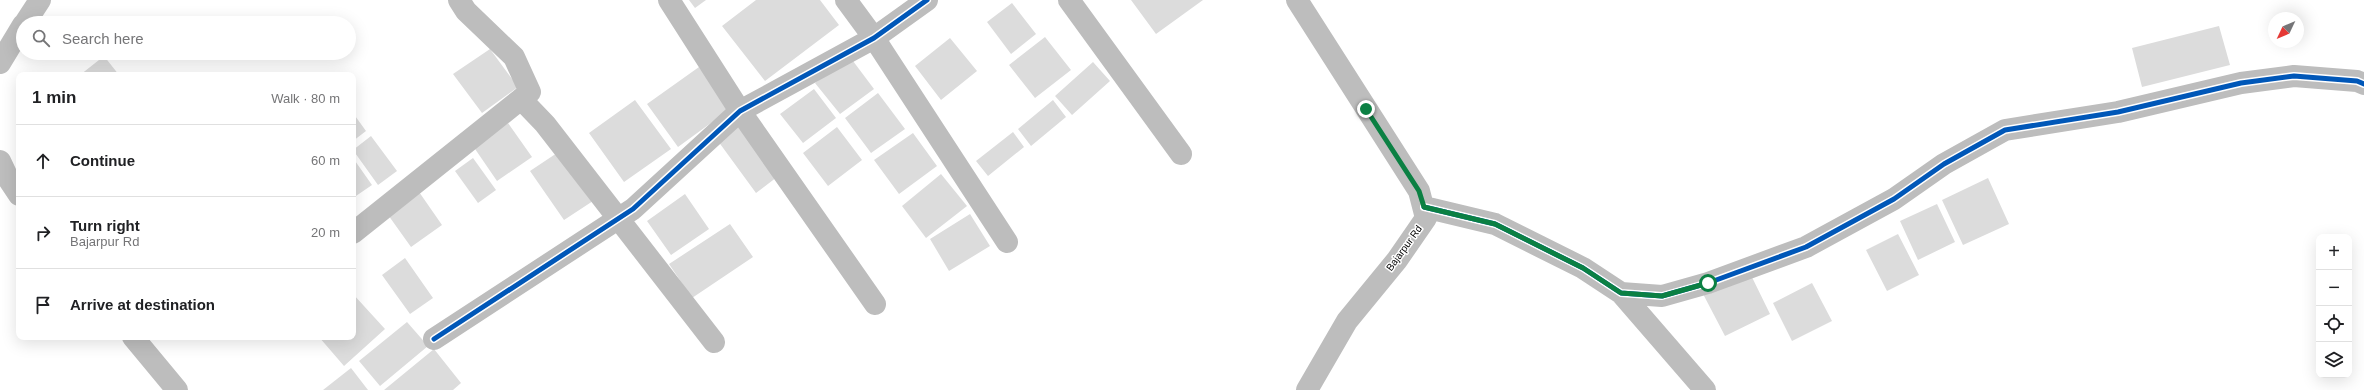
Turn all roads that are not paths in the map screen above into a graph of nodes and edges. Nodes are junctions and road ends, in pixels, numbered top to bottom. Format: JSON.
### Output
{"nodes":[{"id":1,"x":40,"y":0,"type":"edge"},
{"id":2,"x":459,"y":0,"type":"edge"},
{"id":3,"x":669,"y":0,"type":"edge"},
{"id":4,"x":846,"y":0,"type":"edge"},
{"id":5,"x":928,"y":0,"type":"edge"},
{"id":6,"x":1069,"y":0,"type":"edge"},
{"id":7,"x":1297,"y":0,"type":"edge"},
{"id":8,"x":29,"y":16,"type":"edge"},
{"id":9,"x":16,"y":37,"type":"edge"},
{"id":10,"x":874,"y":38,"type":"junction"},
{"id":11,"x":0,"y":63,"type":"edge"},
{"id":12,"x":2364,"y":84,"type":"edge"},
{"id":13,"x":521,"y":99,"type":"junction"},
{"id":14,"x":740,"y":111,"type":"junction"},
{"id":15,"x":1181,"y":154,"type":"dead end"},
{"id":16,"x":0,"y":161,"type":"edge"},
{"id":17,"x":16,"y":190,"type":"edge"},
{"id":18,"x":1424,"y":207,"type":"junction"},
{"id":19,"x":618,"y":218,"type":"junction"},
{"id":20,"x":356,"y":231,"type":"edge"},
{"id":21,"x":1007,"y":242,"type":"dead end"},
{"id":22,"x":1621,"y":293,"type":"junction"},
{"id":23,"x":875,"y":304,"type":"dead end"},
{"id":24,"x":434,"y":339,"type":"dead end"},
{"id":25,"x":135,"y":340,"type":"edge"},
{"id":26,"x":714,"y":342,"type":"dead end"},
{"id":27,"x":177,"y":390,"type":"edge"},
{"id":28,"x":1307,"y":390,"type":"edge"},
{"id":29,"x":1705,"y":390,"type":"edge"}],
"edges":[{"from":1,"to":8,"type":"street"},
{"from":2,"to":13,"type":"street"},
{"from":3,"to":14,"type":"street"},
{"from":4,"to":10,"type":"street"},
{"from":5,"to":10,"type":"street"},
{"from":6,"to":15,"type":"street"},
{"from":7,"to":18,"type":"street","name":"Bajarpur Rd"},
{"from":9,"to":11,"type":"street"},
{"from":10,"to":14,"type":"street"},
{"from":10,"to":21,"type":"street"},
{"from":12,"to":22,"type":"street"},
{"from":13,"to":19,"type":"street"},
{"from":13,"to":20,"type":"street"},
{"from":14,"to":19,"type":"street"},
{"from":14,"to":23,"type":"street"},
{"from":16,"to":17,"type":"street"},
{"from":18,"to":22,"type":"street"},
{"from":18,"to":28,"type":"street","name":"Bajarpur Rd"},
{"from":19,"to":24,"type":"street"},
{"from":19,"to":26,"type":"street"},
{"from":22,"to":29,"type":"street"},
{"from":25,"to":27,"type":"street"}]}
